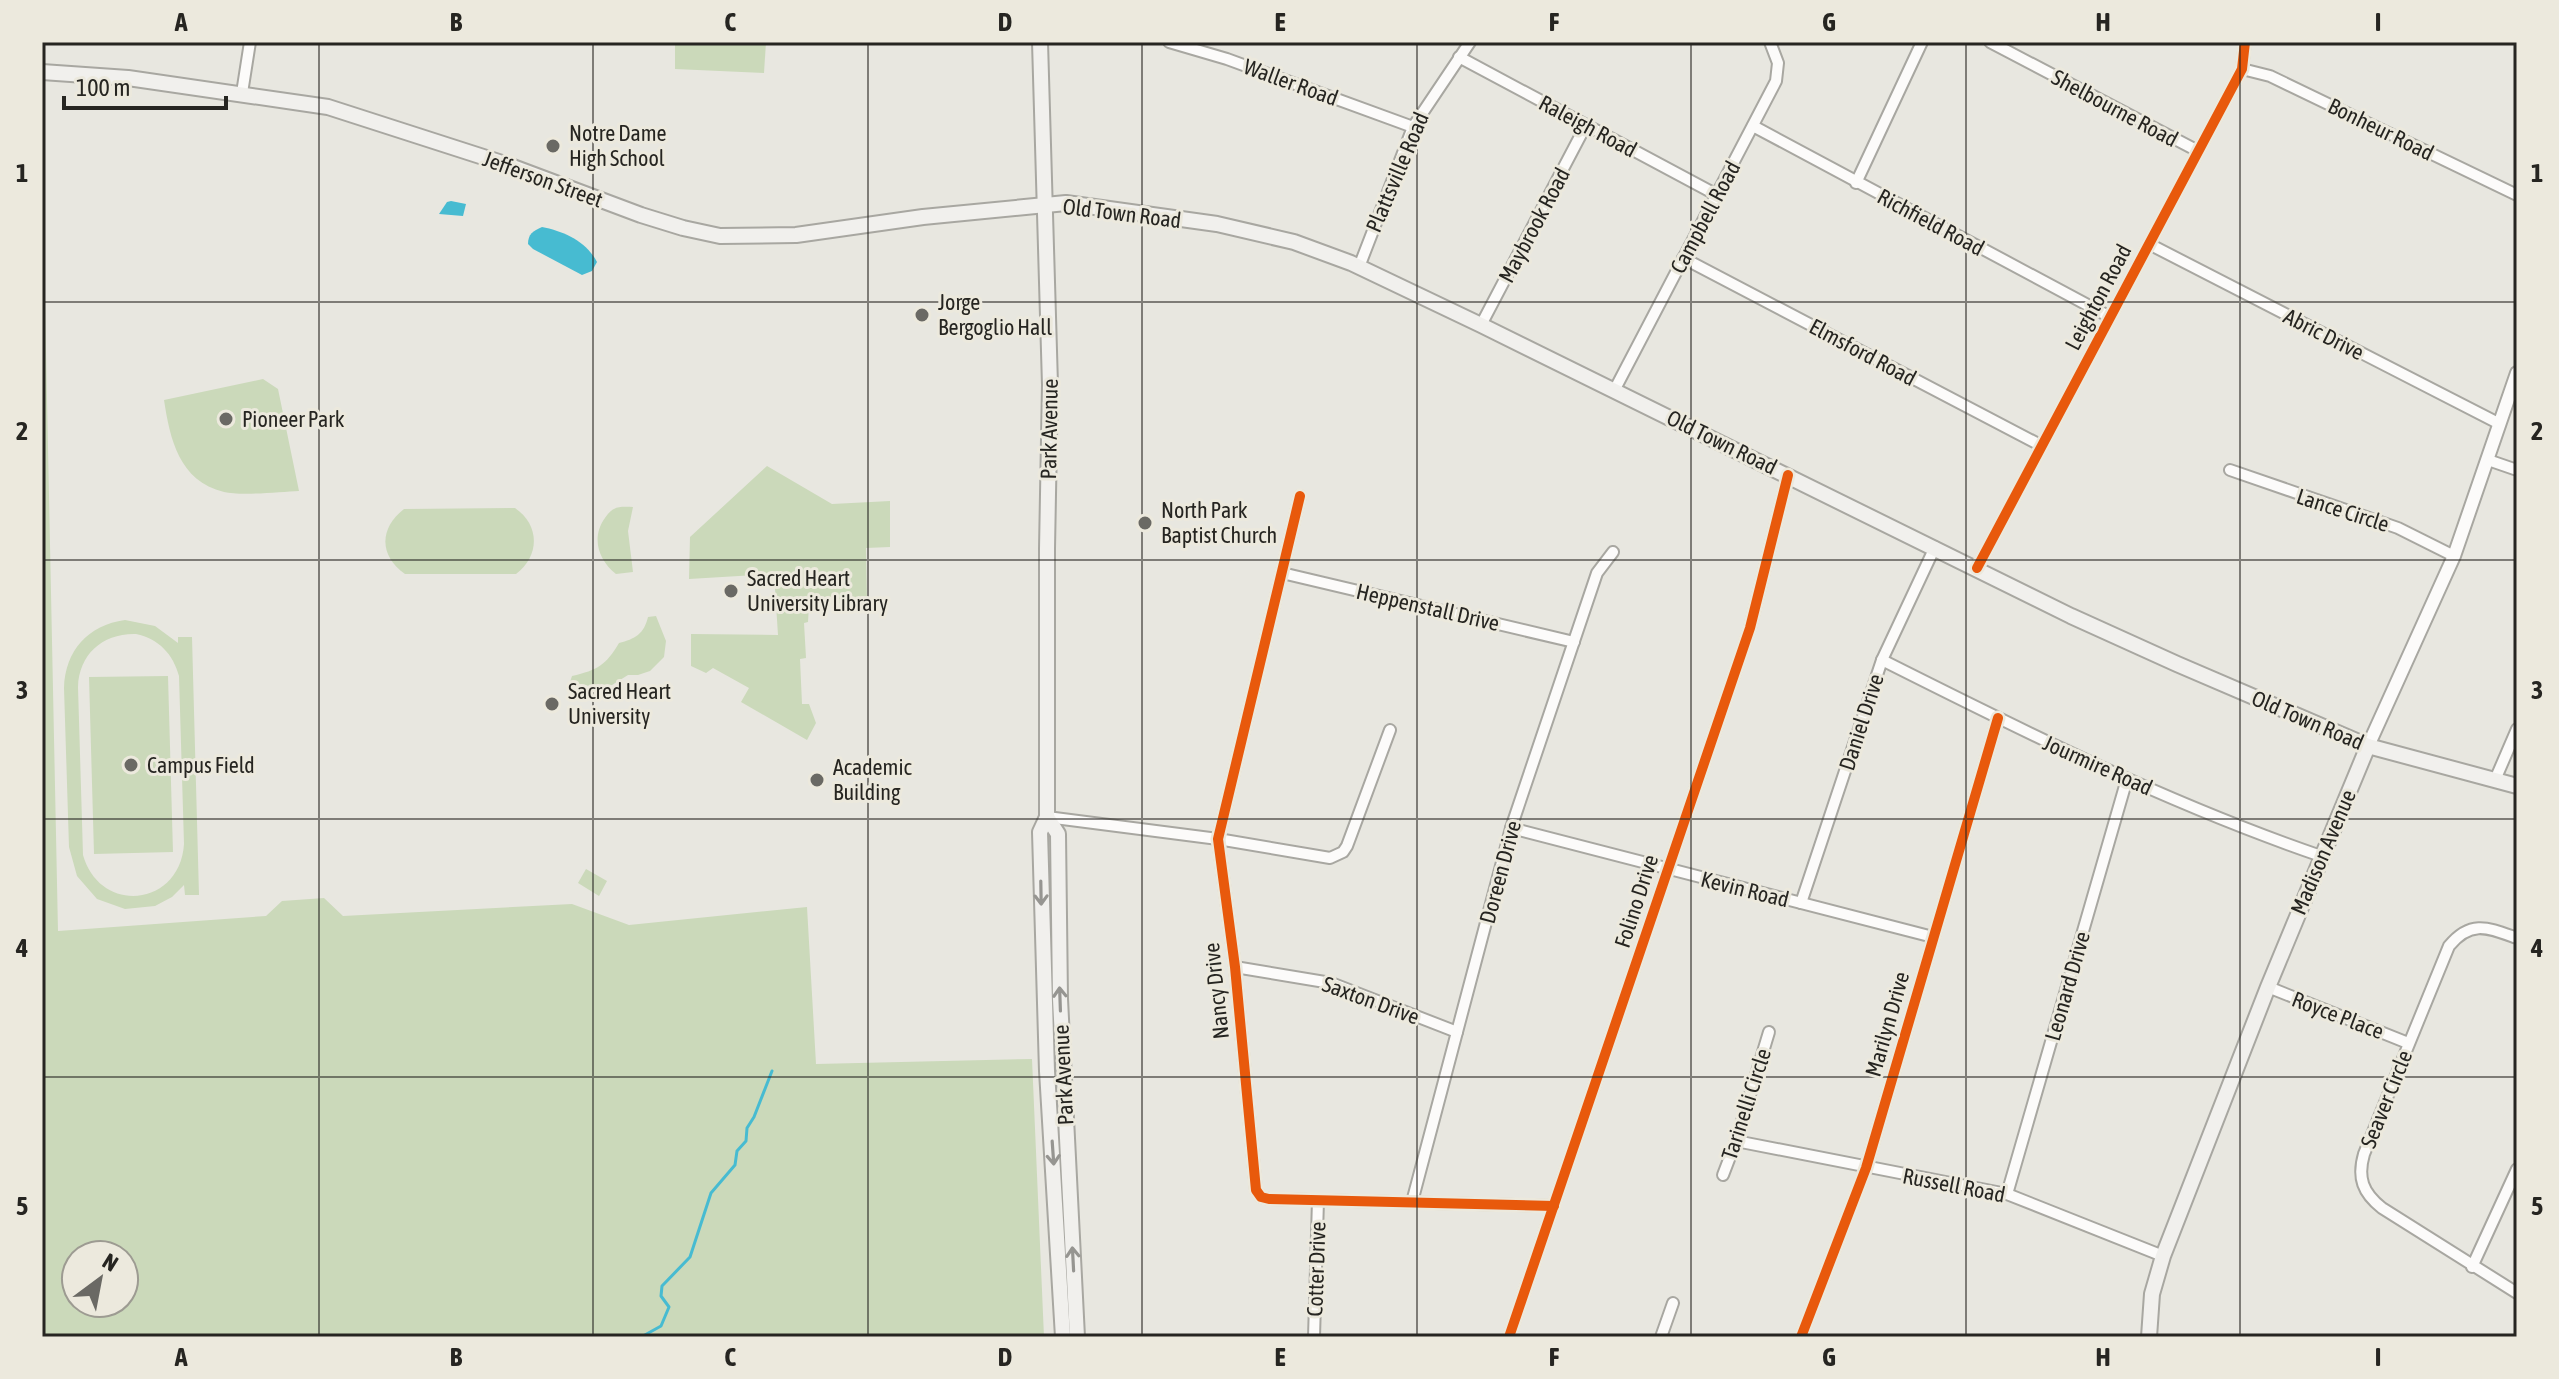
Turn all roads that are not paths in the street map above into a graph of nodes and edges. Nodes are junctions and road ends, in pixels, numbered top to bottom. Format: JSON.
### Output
{"nodes":[{"id":1,"x":250,"y":42,"type":"edge"},
{"id":2,"x":1040,"y":42,"type":"edge"},
{"id":3,"x":1169,"y":42,"type":"edge"},
{"id":4,"x":1470,"y":42,"type":"edge"},
{"id":5,"x":1770,"y":42,"type":"edge"},
{"id":6,"x":1922,"y":42,"type":"edge"},
{"id":7,"x":1990,"y":42,"type":"edge"},
{"id":8,"x":2245,"y":42,"type":"edge"},
{"id":9,"x":1459,"y":57,"type":"junction"},
{"id":10,"x":2242,"y":69,"type":"junction"},
{"id":11,"x":42,"y":72,"type":"edge"},
{"id":12,"x":242,"y":93,"type":"junction"},
{"id":13,"x":1586,"y":125,"type":"junction"},
{"id":14,"x":1753,"y":126,"type":"junction"},
{"id":15,"x":1413,"y":127,"type":"junction"},
{"id":16,"x":2198,"y":151,"type":"junction"},
{"id":17,"x":1856,"y":183,"type":"junction"},
{"id":18,"x":1717,"y":195,"type":"junction"},
{"id":19,"x":2517,"y":195,"type":"edge"},
{"id":20,"x":1047,"y":205,"type":"junction"},
{"id":21,"x":2149,"y":244,"type":"junction"},
{"id":22,"x":1683,"y":258,"type":"junction"},
{"id":23,"x":1359,"y":267,"type":"junction"},
{"id":24,"x":2110,"y":317,"type":"junction"},
{"id":25,"x":1481,"y":325,"type":"junction"},
{"id":26,"x":2517,"y":373,"type":"edge"},
{"id":27,"x":1615,"y":389,"type":"junction"},
{"id":28,"x":2500,"y":424,"type":"junction"},
{"id":29,"x":2042,"y":446,"type":"junction"},
{"id":30,"x":2488,"y":460,"type":"junction"},
{"id":31,"x":2230,"y":470,"type":"dead end"},
{"id":32,"x":2517,"y":470,"type":"edge"},
{"id":33,"x":1788,"y":475,"type":"junction"},
{"id":34,"x":1300,"y":496,"type":"dead end"},
{"id":35,"x":1935,"y":547,"type":"junction"},
{"id":36,"x":1613,"y":552,"type":"dead end"},
{"id":37,"x":2454,"y":556,"type":"junction"},
{"id":38,"x":1977,"y":568,"type":"junction"},
{"id":39,"x":1282,"y":573,"type":"junction"},
{"id":40,"x":1574,"y":642,"type":"junction"},
{"id":41,"x":1882,"y":660,"type":"junction"},
{"id":42,"x":1998,"y":718,"type":"junction"},
{"id":43,"x":2517,"y":729,"type":"edge"},
{"id":44,"x":1390,"y":730,"type":"dead end"},
{"id":45,"x":2368,"y":746,"type":"junction"},
{"id":46,"x":2127,"y":779,"type":"junction"},
{"id":47,"x":2495,"y":780,"type":"junction"},
{"id":48,"x":2517,"y":786,"type":"edge"},
{"id":49,"x":1047,"y":817,"type":"junction"},
{"id":50,"x":1511,"y":828,"type":"junction"},
{"id":51,"x":1218,"y":839,"type":"junction"},
{"id":52,"x":2321,"y":856,"type":"junction"},
{"id":53,"x":1668,"y":869,"type":"junction"},
{"id":54,"x":1801,"y":903,"type":"junction"},
{"id":55,"x":1933,"y":937,"type":"junction"},
{"id":56,"x":2517,"y":938,"type":"edge"},
{"id":57,"x":1235,"y":967,"type":"junction"},
{"id":58,"x":2268,"y":987,"type":"junction"},
{"id":59,"x":1457,"y":1032,"type":"junction"},
{"id":60,"x":1769,"y":1032,"type":"dead end"},
{"id":61,"x":2408,"y":1043,"type":"junction"},
{"id":62,"x":1063,"y":1065,"type":"junction"},
{"id":63,"x":1047,"y":1071,"type":"junction"},
{"id":64,"x":1736,"y":1141,"type":"junction"},
{"id":65,"x":1866,"y":1168,"type":"junction"},
{"id":66,"x":2517,"y":1169,"type":"edge"},
{"id":67,"x":1723,"y":1175,"type":"dead end"},
{"id":68,"x":2007,"y":1194,"type":"junction"},
{"id":69,"x":1318,"y":1200,"type":"junction"},
{"id":70,"x":1412,"y":1202,"type":"junction"},
{"id":71,"x":1554,"y":1206,"type":"junction"},
{"id":72,"x":2163,"y":1256,"type":"junction"},
{"id":73,"x":2472,"y":1267,"type":"junction"},
{"id":74,"x":2517,"y":1293,"type":"edge"},
{"id":75,"x":1673,"y":1303,"type":"dead end"},
{"id":76,"x":1063,"y":1337,"type":"edge"},
{"id":77,"x":1077,"y":1337,"type":"edge"},
{"id":78,"x":1314,"y":1337,"type":"edge"},
{"id":79,"x":1509,"y":1337,"type":"edge"},
{"id":80,"x":1661,"y":1337,"type":"edge"},
{"id":81,"x":1801,"y":1337,"type":"edge"},
{"id":82,"x":2149,"y":1337,"type":"edge"}],
"edges":[{"from":1,"to":12,"type":"street"},
{"from":2,"to":20,"type":"main road","name":"Park Avenue"},
{"from":3,"to":15,"type":"street","name":"Waller Road"},
{"from":4,"to":9,"type":"street","name":"Plattsville Road"},
{"from":5,"to":14,"type":"street","name":"Campbell Road"},
{"from":6,"to":17,"type":"street"},
{"from":7,"to":16,"type":"street","name":"Shelbourne Road"},
{"from":8,"to":10,"type":"street","name":"Leighton Road"},
{"from":9,"to":13,"type":"street","name":"Raleigh Road"},
{"from":9,"to":15,"type":"street","name":"Plattsville Road"},
{"from":10,"to":16,"type":"street","name":"Leighton Road"},
{"from":10,"to":19,"type":"street","name":"Bonheur Road"},
{"from":11,"to":12,"type":"main road","name":"Jefferson Street"},
{"from":12,"to":20,"type":"main road","name":"Jefferson Street"},
{"from":13,"to":18,"type":"street","name":"Raleigh Road"},
{"from":13,"to":25,"type":"street","name":"Maybrook Road"},
{"from":14,"to":17,"type":"street","name":"Richfield Road"},
{"from":14,"to":18,"type":"street","name":"Campbell Road"},
{"from":15,"to":23,"type":"street","name":"Plattsville Road"},
{"from":16,"to":21,"type":"street","name":"Leighton Road"},
{"from":17,"to":24,"type":"street","name":"Richfield Road"},
{"from":18,"to":22,"type":"street","name":"Campbell Road"},
{"from":20,"to":23,"type":"main road","name":"Old Town Road"},
{"from":20,"to":49,"type":"main road","name":"Park Avenue"},
{"from":21,"to":24,"type":"street","name":"Leighton Road"},
{"from":21,"to":28,"type":"street","name":"Abric Drive"},
{"from":22,"to":27,"type":"street","name":"Campbell Road"},
{"from":22,"to":29,"type":"street","name":"Elmsford Road"},
{"from":23,"to":25,"type":"main road","name":"Old Town Road"},
{"from":24,"to":29,"type":"street","name":"Leighton Road"},
{"from":25,"to":27,"type":"main road","name":"Old Town Road"},
{"from":26,"to":28,"type":"street","name":"Madison Avenue"},
{"from":27,"to":33,"type":"main road","name":"Old Town Road"},
{"from":28,"to":30,"type":"street","name":"Madison Avenue"},
{"from":29,"to":38,"type":"street","name":"Leighton Road"},
{"from":30,"to":32,"type":"street"},
{"from":30,"to":37,"type":"street","name":"Madison Avenue"},
{"from":31,"to":37,"type":"street","name":"Lance Circle"},
{"from":33,"to":35,"type":"main road","name":"Old Town Road"},
{"from":33,"to":53,"type":"street","name":"Folino Drive"},
{"from":34,"to":39,"type":"street","name":"Nancy Drive"},
{"from":35,"to":38,"type":"main road","name":"Old Town Road"},
{"from":35,"to":41,"type":"street","name":"Daniel Drive"},
{"from":36,"to":40,"type":"street","name":"Doreen Drive"},
{"from":37,"to":45,"type":"street","name":"Madison Avenue"},
{"from":38,"to":45,"type":"main road","name":"Old Town Road"},
{"from":39,"to":40,"type":"street","name":"Heppenstall Drive"},
{"from":39,"to":51,"type":"street","name":"Nancy Drive"},
{"from":40,"to":50,"type":"street","name":"Doreen Drive"},
{"from":41,"to":42,"type":"street","name":"Jourmire Road"},
{"from":41,"to":54,"type":"street","name":"Daniel Drive"},
{"from":42,"to":46,"type":"street","name":"Jourmire Road"},
{"from":42,"to":55,"type":"street","name":"Marilyn Drive"},
{"from":43,"to":47,"type":"street"},
{"from":44,"to":51,"type":"street"},
{"from":45,"to":47,"type":"main road","name":"Old Town Road"},
{"from":45,"to":52,"type":"main road","name":"Madison Avenue"},
{"from":46,"to":52,"type":"street","name":"Jourmire Road"},
{"from":46,"to":68,"type":"street","name":"Leonard Drive"},
{"from":47,"to":48,"type":"main road","name":"Old Town Road"},
{"from":49,"to":51,"type":"street"},
{"from":62,"to":49,"type":"main road","name":"Park Avenue","one_way":true},
{"from":49,"to":63,"type":"main road","name":"Park Avenue","one_way":true},
{"from":50,"to":53,"type":"street","name":"Kevin Road"},
{"from":50,"to":59,"type":"street","name":"Doreen Drive"},
{"from":51,"to":57,"type":"street","name":"Nancy Drive"},
{"from":52,"to":58,"type":"main road","name":"Madison Avenue"},
{"from":53,"to":54,"type":"street","name":"Kevin Road"},
{"from":53,"to":71,"type":"street","name":"Folino Drive"},
{"from":54,"to":55,"type":"street","name":"Kevin Road"},
{"from":55,"to":65,"type":"street","name":"Marilyn Drive"},
{"from":56,"to":61,"type":"street","name":"Seaver Circle"},
{"from":57,"to":59,"type":"street","name":"Saxton Drive"},
{"from":57,"to":69,"type":"street","name":"Nancy Drive"},
{"from":58,"to":61,"type":"street","name":"Royce Place"},
{"from":58,"to":72,"type":"main road","name":"Madison Avenue"},
{"from":59,"to":70,"type":"street","name":"Doreen Drive"},
{"from":60,"to":64,"type":"street","name":"Tarinelli Circle"},
{"from":61,"to":73,"type":"street","name":"Seaver Circle"},
{"from":62,"to":63,"type":"main road"},
{"from":77,"to":62,"type":"main road","name":"Park Avenue","one_way":true},
{"from":63,"to":76,"type":"main road","name":"Park Avenue","one_way":true},
{"from":64,"to":65,"type":"street","name":"Russell Road"},
{"from":64,"to":67,"type":"street","name":"Tarinelli Circle"},
{"from":65,"to":68,"type":"street","name":"Russell Road"},
{"from":65,"to":81,"type":"street","name":"Marilyn Drive"},
{"from":66,"to":73,"type":"street"},
{"from":68,"to":72,"type":"street","name":"Russell Road"},
{"from":69,"to":70,"type":"street","name":"Nancy Drive"},
{"from":69,"to":78,"type":"street","name":"Cotter Drive"},
{"from":70,"to":71,"type":"street","name":"Nancy Drive"},
{"from":71,"to":79,"type":"street","name":"Folino Drive"},
{"from":72,"to":82,"type":"main road","name":"Madison Avenue"},
{"from":73,"to":74,"type":"street"},
{"from":75,"to":80,"type":"street"}]}
